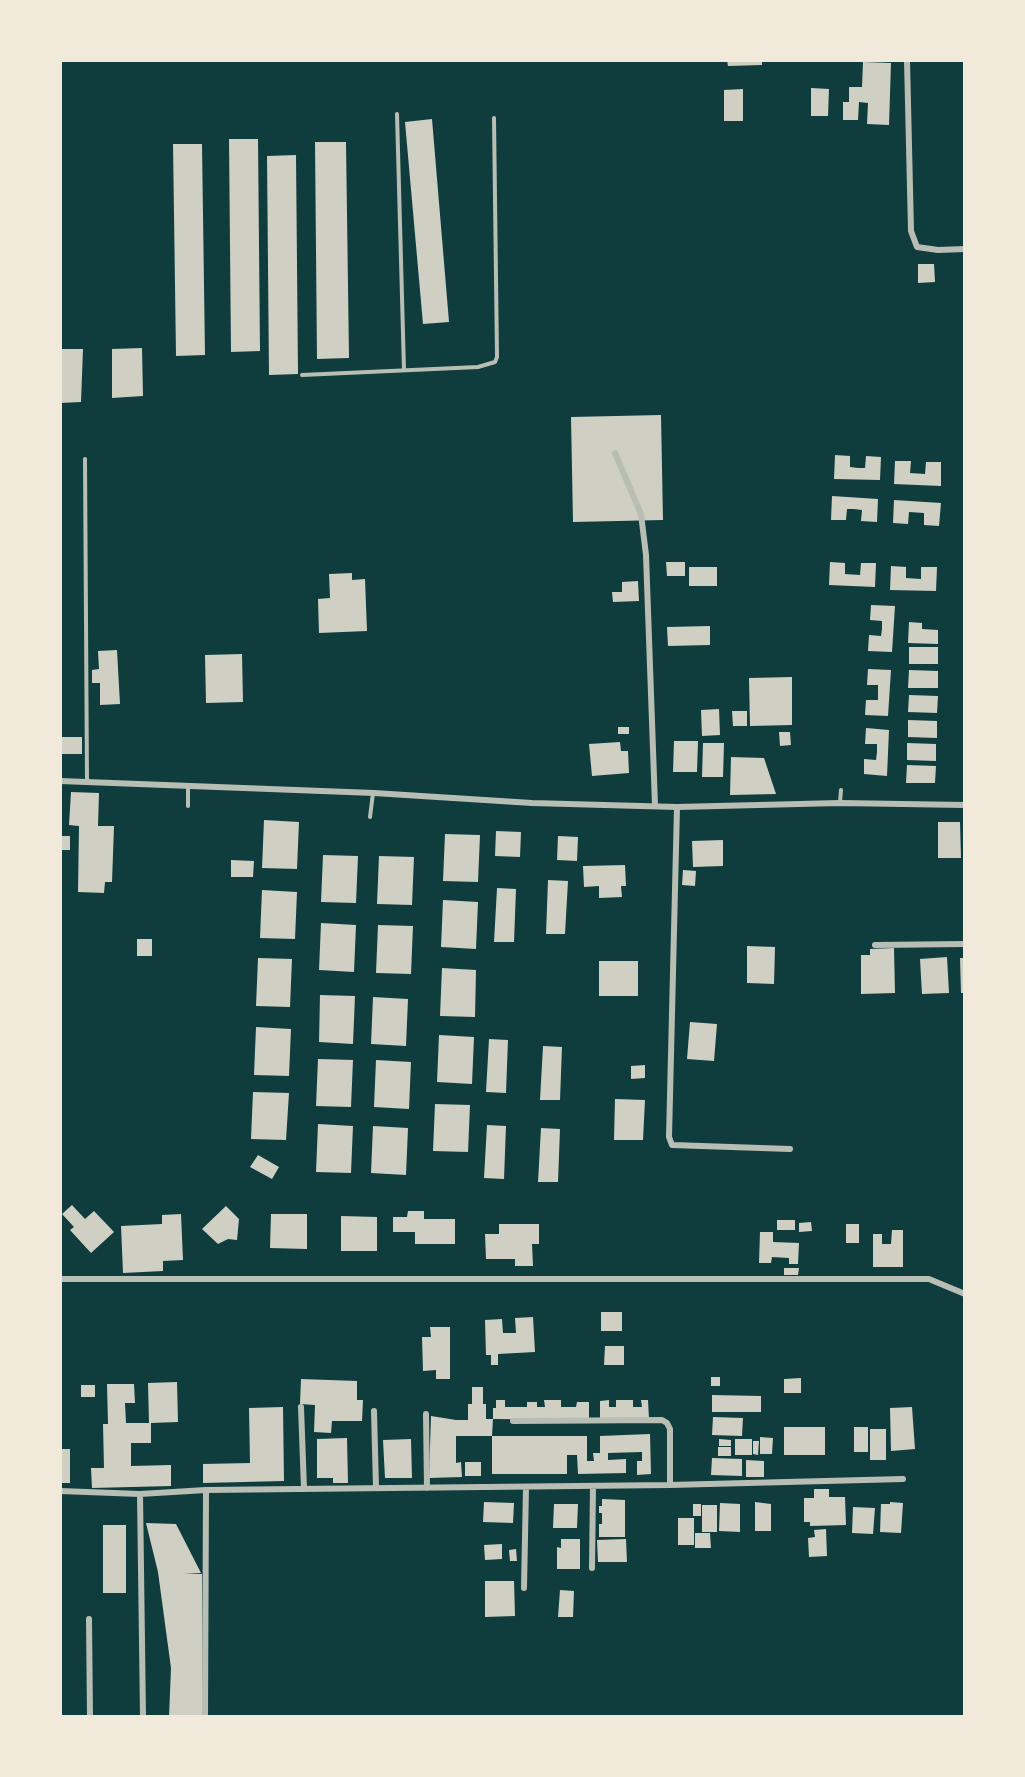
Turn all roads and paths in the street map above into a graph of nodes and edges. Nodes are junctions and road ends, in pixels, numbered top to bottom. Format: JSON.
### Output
{"nodes":[{"id":1,"x":907,"y":60,"type":"edge"},
{"id":2,"x":397,"y":114,"type":"dead end"},
{"id":3,"x":494,"y":118,"type":"dead end"},
{"id":4,"x":965,"y":249,"type":"edge"},
{"id":5,"x":404,"y":370,"type":"junction"},
{"id":6,"x":302,"y":375,"type":"dead end"},
{"id":7,"x":615,"y":453,"type":"dead end"},
{"id":8,"x":84,"y":459,"type":"dead end"},
{"id":9,"x":60,"y":781,"type":"edge"},
{"id":10,"x":87,"y":782,"type":"junction"},
{"id":11,"x":188,"y":787,"type":"junction"},
{"id":12,"x":841,"y":790,"type":"dead end"},
{"id":13,"x":374,"y":793,"type":"junction"},
{"id":14,"x":840,"y":803,"type":"junction"},
{"id":15,"x":655,"y":805,"type":"junction"},
{"id":16,"x":965,"y":805,"type":"edge"},
{"id":17,"x":188,"y":806,"type":"dead end"},
{"id":18,"x":677,"y":807,"type":"junction"},
{"id":19,"x":370,"y":817,"type":"dead end"},
{"id":20,"x":965,"y":944,"type":"edge"},
{"id":21,"x":874,"y":945,"type":"dead end"},
{"id":22,"x":790,"y":1149,"type":"dead end"},
{"id":23,"x":60,"y":1279,"type":"edge"},
{"id":24,"x":965,"y":1294,"type":"edge"},
{"id":25,"x":301,"y":1407,"type":"dead end"},
{"id":26,"x":374,"y":1411,"type":"dead end"},
{"id":27,"x":426,"y":1414,"type":"dead end"},
{"id":28,"x":513,"y":1421,"type":"dead end"},
{"id":29,"x":903,"y":1479,"type":"dead end"},
{"id":30,"x":670,"y":1485,"type":"junction"},
{"id":31,"x":593,"y":1486,"type":"junction"},
{"id":32,"x":525,"y":1487,"type":"junction"},
{"id":33,"x":376,"y":1488,"type":"junction"},
{"id":34,"x":427,"y":1488,"type":"junction"},
{"id":35,"x":304,"y":1489,"type":"junction"},
{"id":36,"x":206,"y":1490,"type":"junction"},
{"id":37,"x":60,"y":1491,"type":"edge"},
{"id":38,"x":140,"y":1494,"type":"junction"},
{"id":39,"x":592,"y":1568,"type":"dead end"},
{"id":40,"x":524,"y":1588,"type":"dead end"},
{"id":41,"x":89,"y":1619,"type":"dead end"},
{"id":42,"x":90,"y":1717,"type":"edge"},
{"id":43,"x":143,"y":1717,"type":"edge"},
{"id":44,"x":205,"y":1717,"type":"edge"}],
"edges":[{"from":1,"to":4,"type":"street"},
{"from":2,"to":5,"type":"lane"},
{"from":3,"to":5,"type":"lane"},
{"from":5,"to":6,"type":"lane"},
{"from":7,"to":15,"type":"street"},
{"from":8,"to":10,"type":"lane"},
{"from":9,"to":10,"type":"street"},
{"from":10,"to":11,"type":"street"},
{"from":11,"to":13,"type":"street"},
{"from":11,"to":17,"type":"lane"},
{"from":12,"to":14,"type":"lane"},
{"from":13,"to":15,"type":"street"},
{"from":13,"to":19,"type":"lane"},
{"from":14,"to":16,"type":"street"},
{"from":14,"to":18,"type":"street"},
{"from":15,"to":18,"type":"street"},
{"from":18,"to":22,"type":"street"},
{"from":20,"to":21,"type":"street"},
{"from":23,"to":24,"type":"street"},
{"from":25,"to":35,"type":"street"},
{"from":26,"to":33,"type":"street"},
{"from":27,"to":34,"type":"street"},
{"from":28,"to":30,"type":"street"},
{"from":29,"to":30,"type":"street"},
{"from":30,"to":31,"type":"street"},
{"from":31,"to":32,"type":"street"},
{"from":31,"to":39,"type":"street"},
{"from":32,"to":34,"type":"street"},
{"from":32,"to":40,"type":"street"},
{"from":33,"to":34,"type":"street"},
{"from":33,"to":35,"type":"street"},
{"from":35,"to":36,"type":"street"},
{"from":36,"to":38,"type":"street"},
{"from":36,"to":44,"type":"street"},
{"from":37,"to":38,"type":"street"},
{"from":38,"to":43,"type":"street"},
{"from":41,"to":42,"type":"street"}]}
